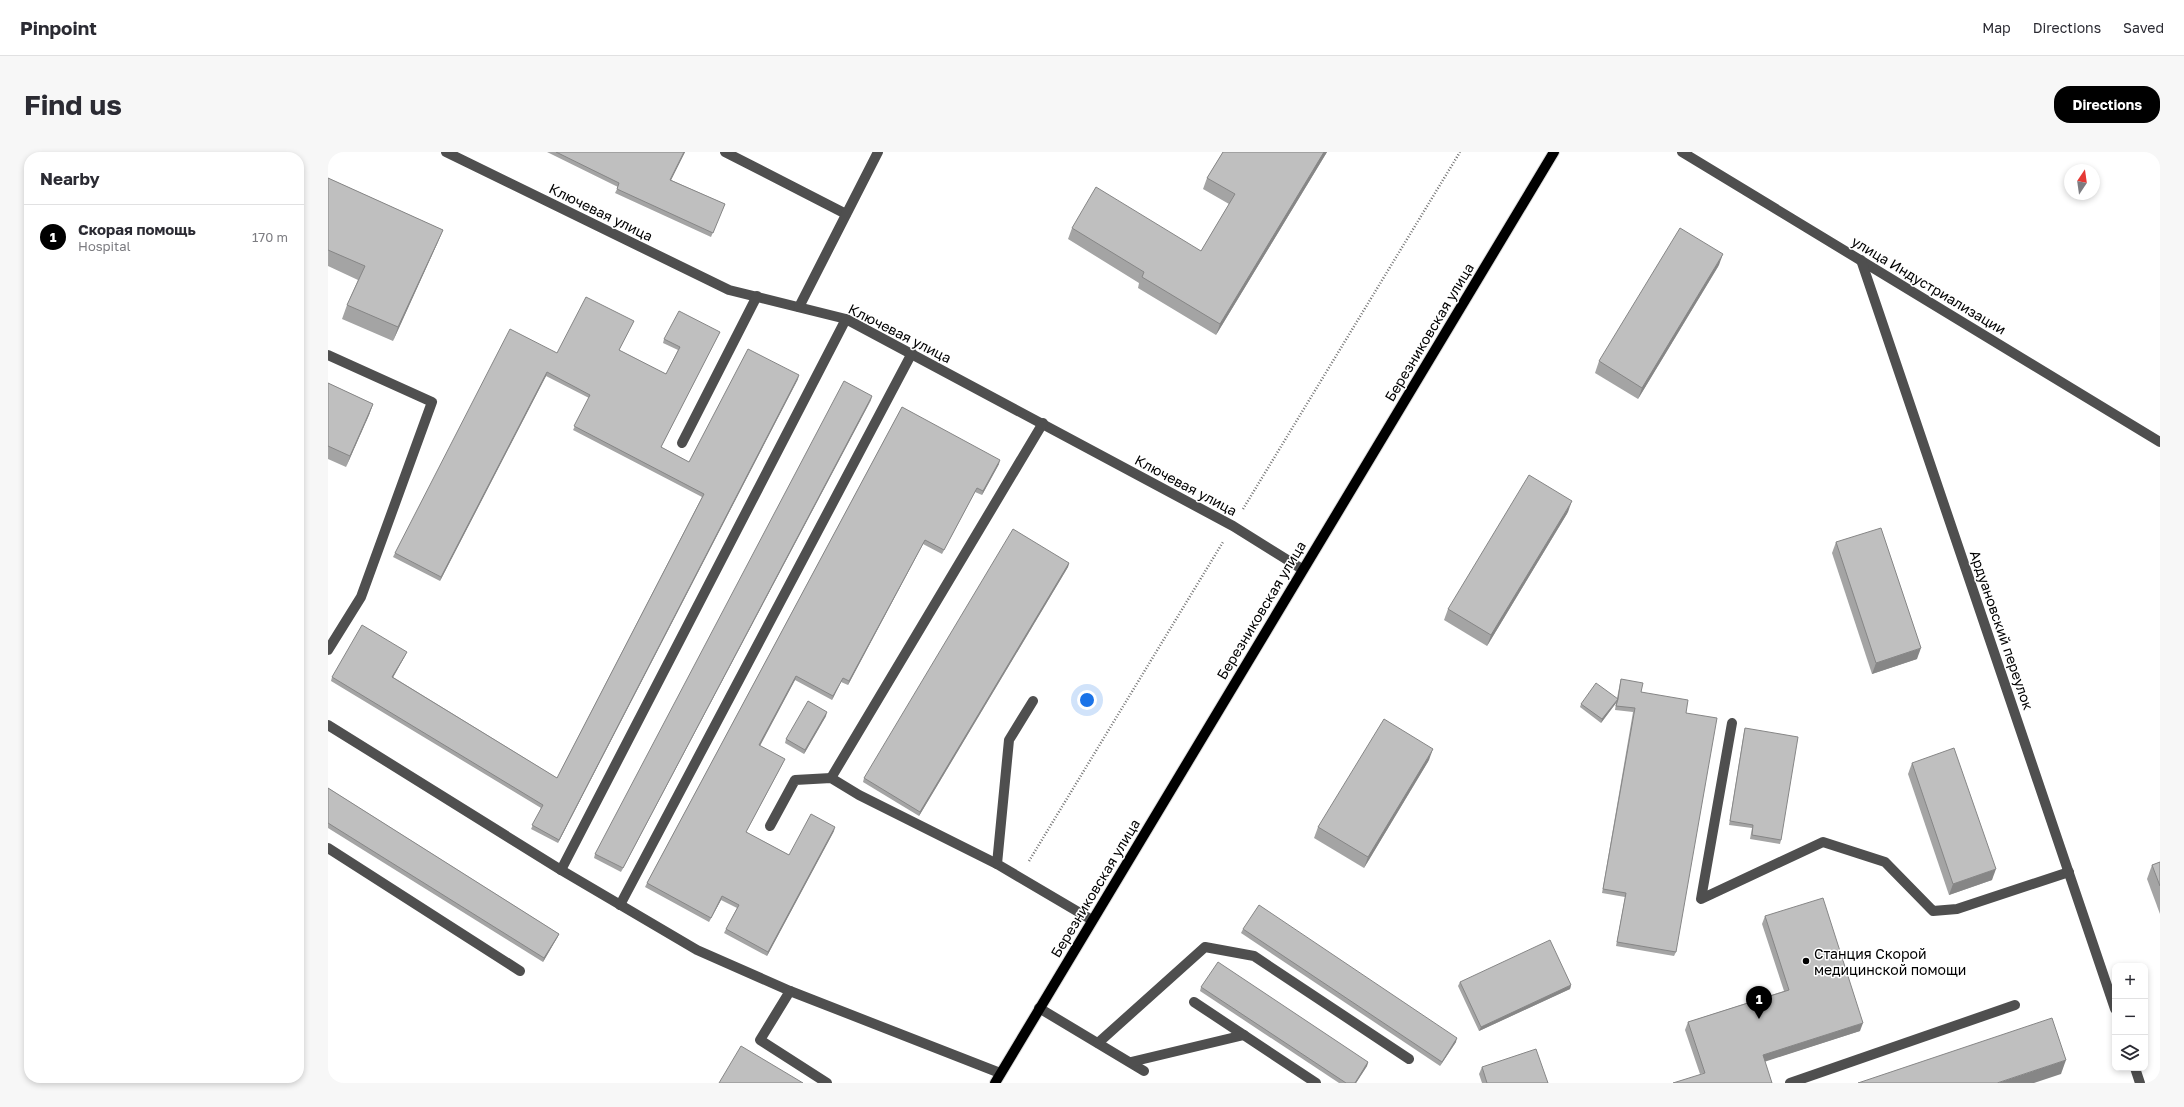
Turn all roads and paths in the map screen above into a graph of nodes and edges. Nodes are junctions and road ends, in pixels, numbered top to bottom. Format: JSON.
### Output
{"nodes":[{"id":1,"x":446,"y":152,"type":"edge"},
{"id":2,"x":725,"y":152,"type":"edge"},
{"id":3,"x":878,"y":152,"type":"edge"},
{"id":4,"x":1554,"y":152,"type":"edge"},
{"id":5,"x":1682,"y":152,"type":"edge"},
{"id":6,"x":846,"y":214,"type":"junction"},
{"id":7,"x":1861,"y":260,"type":"junction"},
{"id":8,"x":757,"y":296,"type":"junction"},
{"id":9,"x":799,"y":307,"type":"junction"},
{"id":10,"x":846,"y":319,"type":"junction"},
{"id":11,"x":912,"y":353,"type":"junction"},
{"id":12,"x":328,"y":355,"type":"edge"},
{"id":13,"x":1043,"y":423,"type":"junction"},
{"id":14,"x":682,"y":442,"type":"dead end"},
{"id":15,"x":2160,"y":442,"type":"edge"},
{"id":16,"x":1302,"y":569,"type":"junction"},
{"id":17,"x":328,"y":650,"type":"edge"},
{"id":18,"x":1033,"y":701,"type":"dead end"},
{"id":19,"x":1732,"y":723,"type":"dead end"},
{"id":20,"x":328,"y":725,"type":"edge"},
{"id":21,"x":831,"y":778,"type":"junction"},
{"id":22,"x":770,"y":826,"type":"dead end"},
{"id":23,"x":328,"y":848,"type":"edge"},
{"id":24,"x":997,"y":864,"type":"junction"},
{"id":25,"x":561,"y":870,"type":"junction"},
{"id":26,"x":2069,"y":872,"type":"junction"},
{"id":27,"x":620,"y":905,"type":"junction"},
{"id":28,"x":1092,"y":920,"type":"junction"},
{"id":29,"x":520,"y":971,"type":"dead end"},
{"id":30,"x":790,"y":991,"type":"junction"},
{"id":31,"x":2112,"y":1000,"type":"edge"},
{"id":32,"x":1194,"y":1002,"type":"dead end"},
{"id":33,"x":2015,"y":1005,"type":"dead end"},
{"id":34,"x":1039,"y":1008,"type":"junction"},
{"id":35,"x":1244,"y":1035,"type":"junction"},
{"id":36,"x":1098,"y":1043,"type":"junction"},
{"id":37,"x":1410,"y":1059,"type":"dead end"},
{"id":38,"x":1130,"y":1062,"type":"junction"},
{"id":39,"x":1144,"y":1071,"type":"dead end"},
{"id":40,"x":2136,"y":1071,"type":"edge"},
{"id":41,"x":1000,"y":1073,"type":"junction"},
{"id":42,"x":827,"y":1083,"type":"edge"},
{"id":43,"x":995,"y":1083,"type":"edge"},
{"id":44,"x":1316,"y":1083,"type":"edge"},
{"id":45,"x":1790,"y":1083,"type":"edge"},
{"id":46,"x":2140,"y":1083,"type":"edge"}],
"edges":[{"from":1,"to":8,"type":"street","name":"Ключевая улица"},
{"from":2,"to":6,"type":"street"},
{"from":3,"to":6,"type":"street"},
{"from":4,"to":16,"type":"main road","name":"Березниковская улица"},
{"from":5,"to":7,"type":"street","name":"улица Индустриализации"},
{"from":6,"to":9,"type":"street"},
{"from":7,"to":15,"type":"street","name":"улица Индустриализации"},
{"from":7,"to":26,"type":"street","name":"Ардуановский переулок"},
{"from":8,"to":9,"type":"street","name":"Ключевая улица"},
{"from":8,"to":14,"type":"street"},
{"from":9,"to":10,"type":"street","name":"Ключевая улица"},
{"from":10,"to":11,"type":"street","name":"Ключевая улица"},
{"from":10,"to":25,"type":"street"},
{"from":11,"to":13,"type":"street","name":"Ключевая улица"},
{"from":11,"to":27,"type":"street"},
{"from":12,"to":17,"type":"street"},
{"from":13,"to":16,"type":"street","name":"Ключевая улица"},
{"from":13,"to":21,"type":"street"},
{"from":16,"to":28,"type":"main road","name":"Березниковская улица"},
{"from":18,"to":24,"type":"street"},
{"from":19,"to":26,"type":"street"},
{"from":20,"to":25,"type":"street"},
{"from":21,"to":22,"type":"street"},
{"from":21,"to":24,"type":"street"},
{"from":23,"to":29,"type":"street"},
{"from":24,"to":28,"type":"street"},
{"from":25,"to":27,"type":"street"},
{"from":26,"to":31,"type":"street","name":"Ардуановский переулок"},
{"from":27,"to":30,"type":"street"},
{"from":28,"to":34,"type":"main road","name":"Березниковская улица"},
{"from":30,"to":41,"type":"street"},
{"from":30,"to":42,"type":"street"},
{"from":32,"to":35,"type":"street"},
{"from":33,"to":45,"type":"street"},
{"from":34,"to":36,"type":"street"},
{"from":34,"to":41,"type":"main road","name":"Березниковская улица"},
{"from":35,"to":38,"type":"street"},
{"from":35,"to":44,"type":"street"},
{"from":36,"to":37,"type":"street"},
{"from":36,"to":38,"type":"street"},
{"from":38,"to":39,"type":"street"},
{"from":40,"to":46,"type":"street"},
{"from":41,"to":43,"type":"main road","name":"Березниковская улица"}]}
